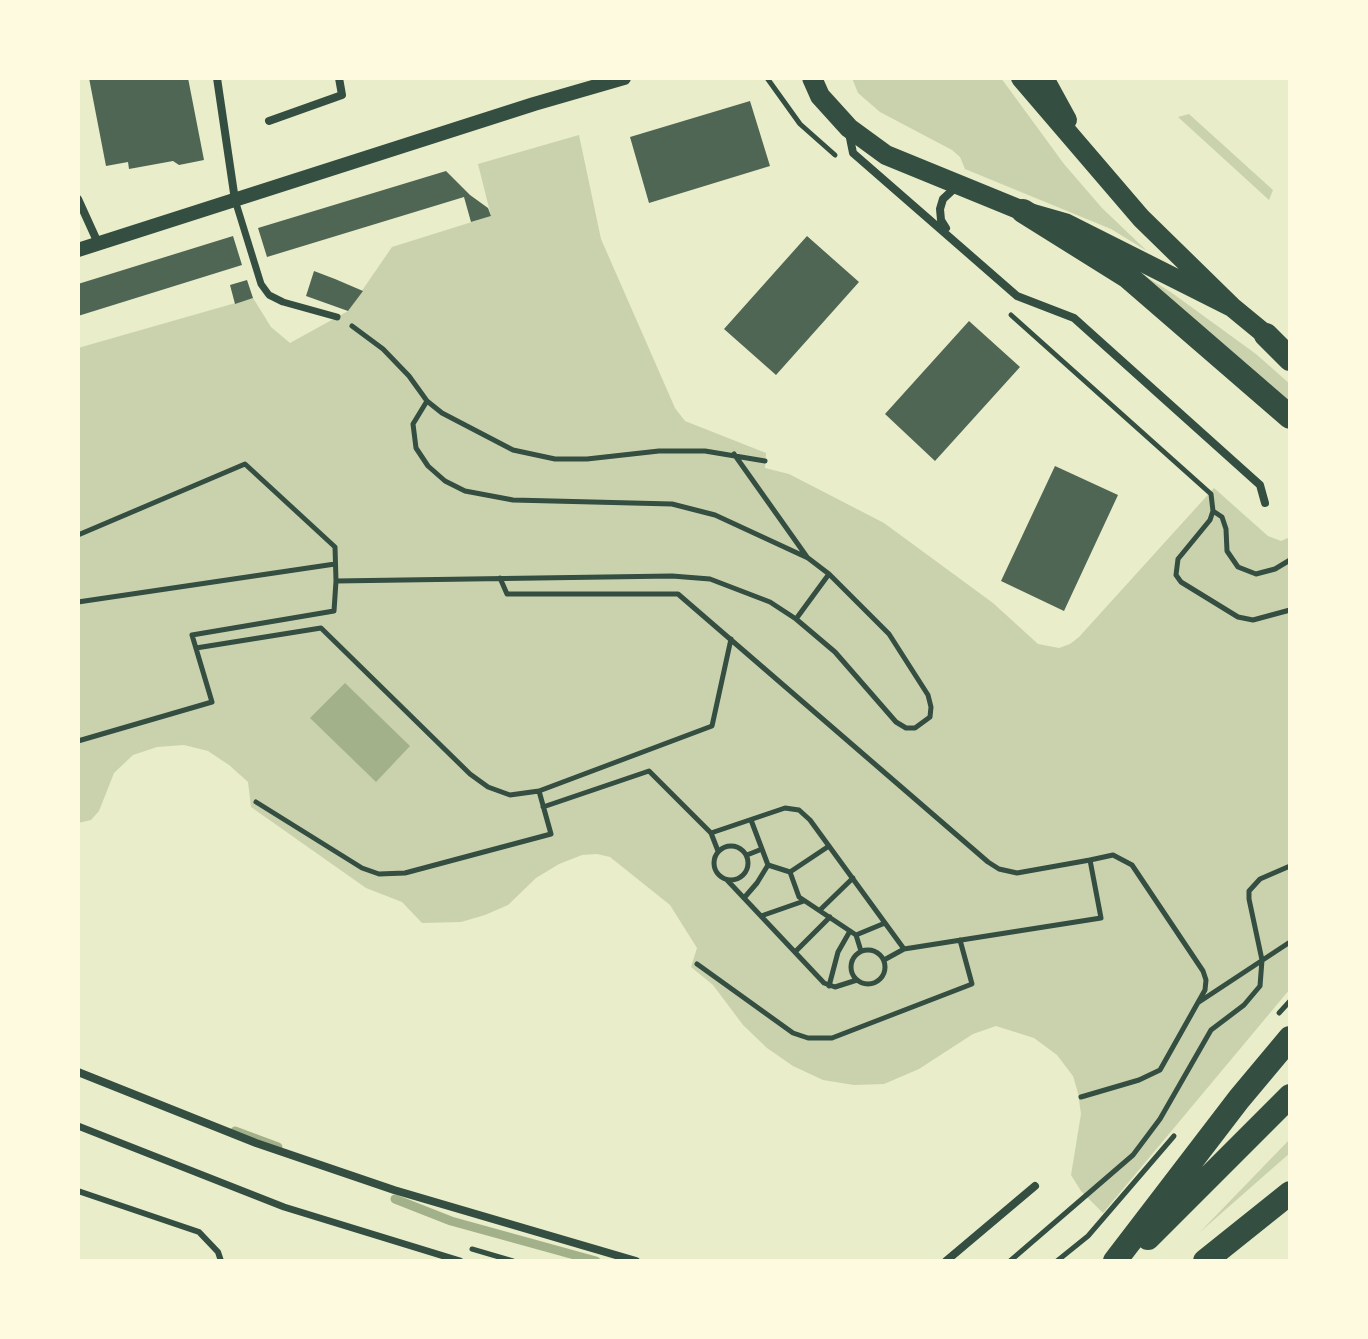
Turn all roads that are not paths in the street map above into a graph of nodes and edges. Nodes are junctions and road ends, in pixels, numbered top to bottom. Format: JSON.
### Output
{"nodes":[{"id":1,"x":217,"y":78,"type":"edge"},
{"id":2,"x":339,"y":78,"type":"edge"},
{"id":3,"x":624,"y":78,"type":"edge"},
{"id":4,"x":812,"y":78,"type":"edge"},
{"id":5,"x":1021,"y":78,"type":"edge"},
{"id":6,"x":1044,"y":78,"type":"edge"},
{"id":7,"x":598,"y":81,"type":"edge"},
{"id":8,"x":269,"y":121,"type":"dead end"},
{"id":9,"x":849,"y":128,"type":"junction"},
{"id":10,"x":1088,"y":158,"type":"junction"},
{"id":11,"x":958,"y":185,"type":"junction"},
{"id":12,"x":78,"y":199,"type":"edge"},
{"id":13,"x":235,"y":200,"type":"junction"},
{"id":14,"x":1023,"y":211,"type":"junction"},
{"id":15,"x":953,"y":239,"type":"junction"},
{"id":16,"x":98,"y":243,"type":"junction"},
{"id":17,"x":78,"y":250,"type":"edge"},
{"id":18,"x":1232,"y":307,"type":"junction"},
{"id":19,"x":337,"y":317,"type":"road end"},
{"id":20,"x":1258,"y":328,"type":"junction"},
{"id":21,"x":1290,"y":346,"type":"edge"},
{"id":22,"x":1290,"y":356,"type":"edge"},
{"id":23,"x":1290,"y":417,"type":"edge"},
{"id":24,"x":1265,"y":503,"type":"dead end"},
{"id":25,"x":1290,"y":1038,"type":"edge"},
{"id":26,"x":78,"y":1072,"type":"edge"},
{"id":27,"x":1290,"y":1096,"type":"edge"},
{"id":28,"x":78,"y":1126,"type":"edge"},
{"id":29,"x":1035,"y":1186,"type":"dead end"},
{"id":30,"x":78,"y":1191,"type":"edge"},
{"id":31,"x":1290,"y":1193,"type":"edge"},
{"id":32,"x":221,"y":1261,"type":"edge"},
{"id":33,"x":460,"y":1261,"type":"edge"},
{"id":34,"x":636,"y":1261,"type":"edge"},
{"id":35,"x":946,"y":1261,"type":"edge"},
{"id":36,"x":1115,"y":1261,"type":"edge"},
{"id":37,"x":1125,"y":1261,"type":"edge"},
{"id":38,"x":1205,"y":1261,"type":"edge"}],
"edges":[{"from":1,"to":13,"type":"street"},
{"from":2,"to":8,"type":"street"},
{"from":3,"to":7,"type":"street"},
{"from":4,"to":9,"type":"main road"},
{"from":5,"to":10,"type":"main road"},
{"from":6,"to":10,"type":"main road"},
{"from":7,"to":13,"type":"street"},
{"from":9,"to":11,"type":"main road"},
{"from":9,"to":15,"type":"street"},
{"from":10,"to":18,"type":"main road"},
{"from":11,"to":14,"type":"main road"},
{"from":11,"to":15,"type":"street"},
{"from":12,"to":16,"type":"street"},
{"from":13,"to":16,"type":"street"},
{"from":13,"to":19,"type":"street"},
{"from":14,"to":18,"type":"main road"},
{"from":14,"to":23,"type":"highway"},
{"from":15,"to":24,"type":"street"},
{"from":16,"to":17,"type":"street"},
{"from":18,"to":20,"type":"main road"},
{"from":20,"to":21,"type":"highway"},
{"from":20,"to":22,"type":"highway"},
{"from":25,"to":36,"type":"highway"},
{"from":26,"to":34,"type":"street"},
{"from":27,"to":37,"type":"highway"},
{"from":28,"to":33,"type":"street"},
{"from":29,"to":35,"type":"street"},
{"from":30,"to":32,"type":"lane"},
{"from":31,"to":38,"type":"highway"}]}
